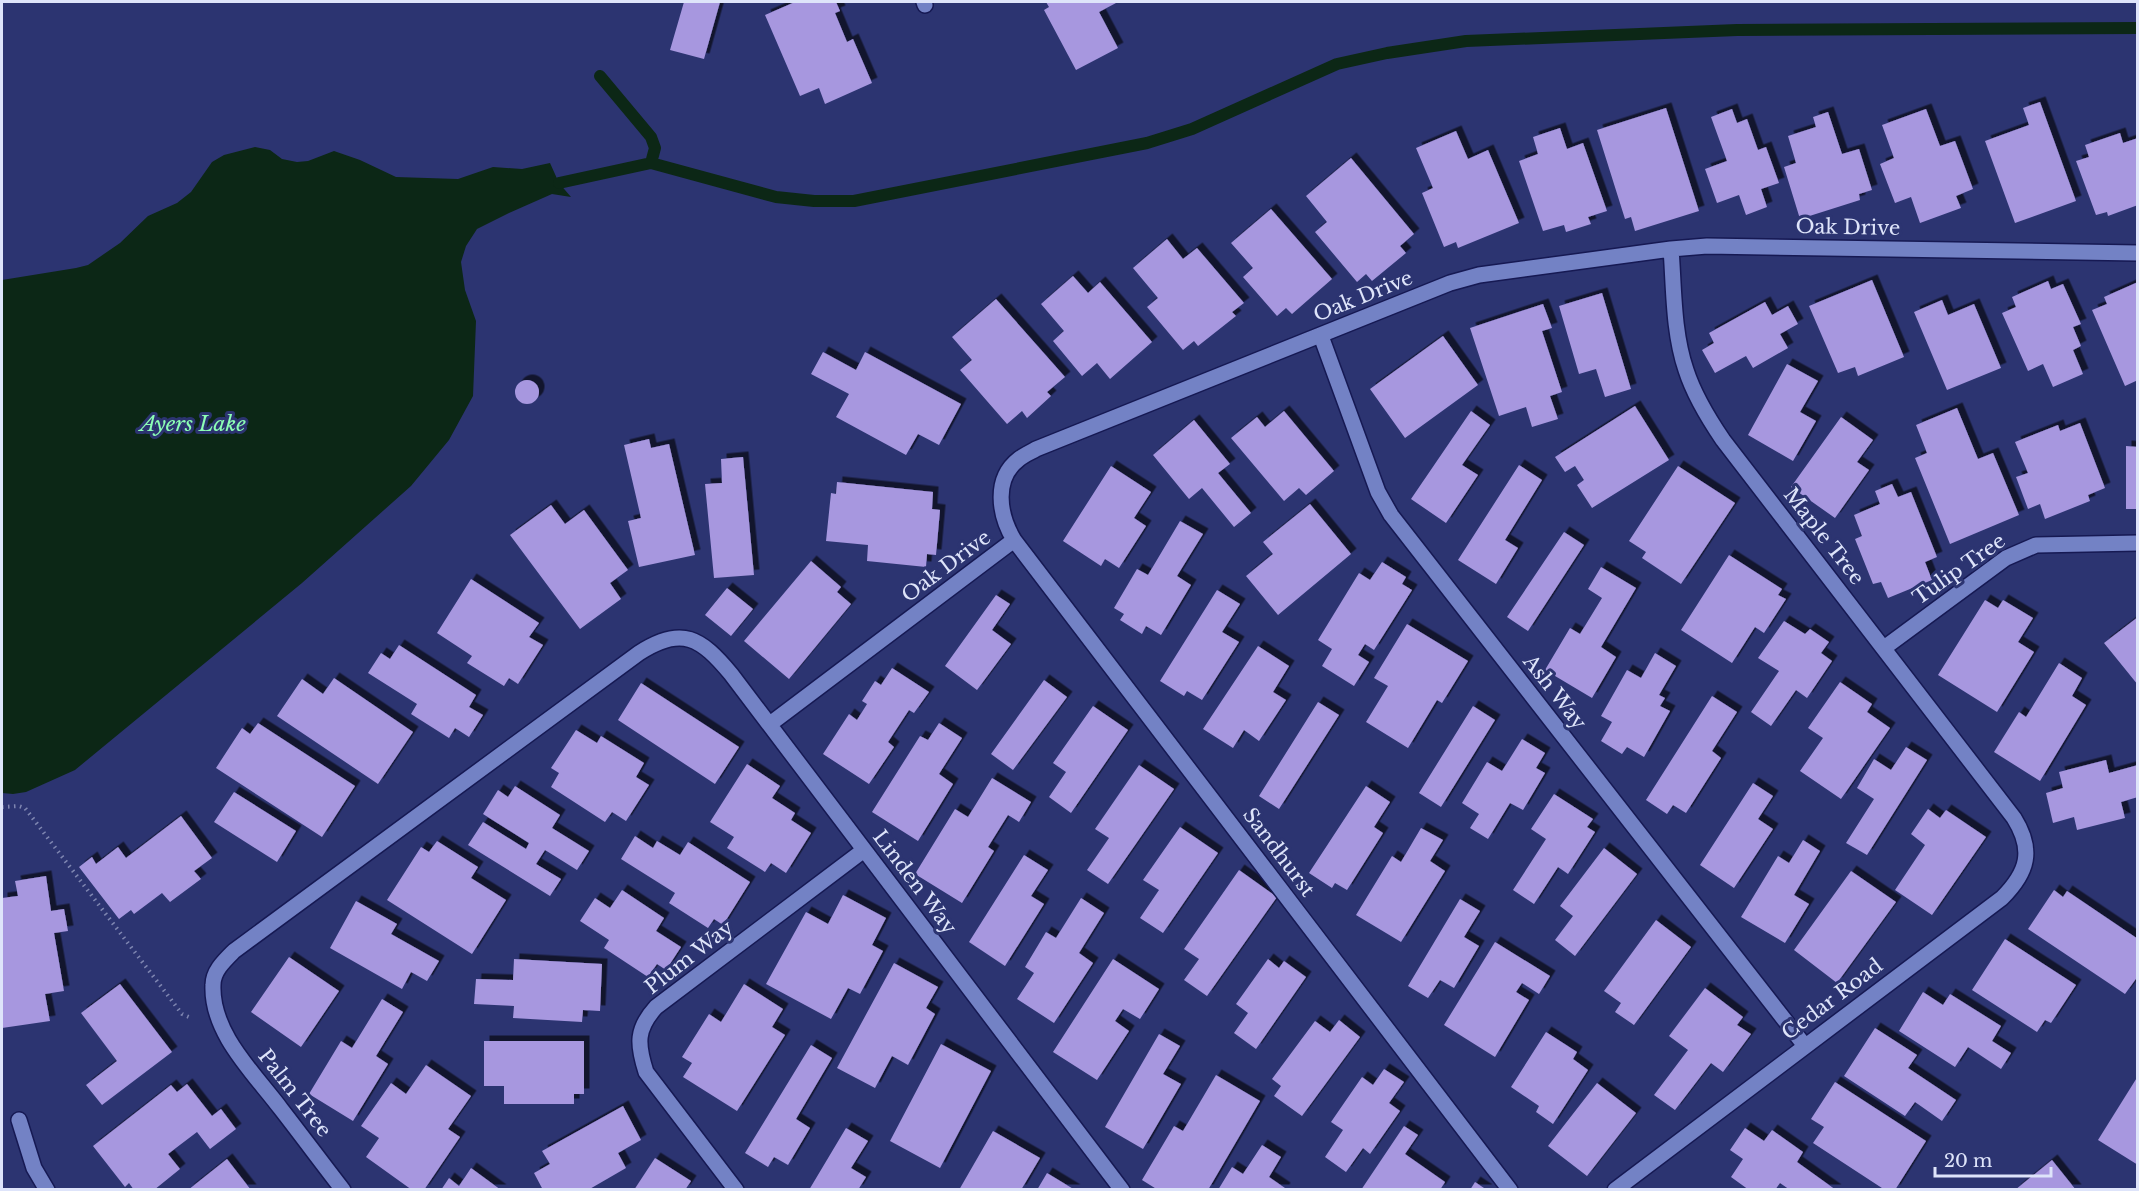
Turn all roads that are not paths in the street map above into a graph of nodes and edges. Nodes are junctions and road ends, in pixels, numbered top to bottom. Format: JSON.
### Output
{"nodes":[{"id":1,"x":1671,"y":249,"type":"junction"},
{"id":2,"x":2138,"y":253,"type":"edge"},
{"id":3,"x":1321,"y":336,"type":"junction"},
{"id":4,"x":1014,"y":540,"type":"junction"},
{"id":5,"x":2138,"y":543,"type":"edge"},
{"id":6,"x":652,"y":645,"type":"joint"},
{"id":7,"x":1884,"y":648,"type":"junction"},
{"id":8,"x":770,"y":724,"type":"junction"},
{"id":9,"x":2014,"y":818,"type":"joint"},
{"id":10,"x":864,"y":850,"type":"junction"},
{"id":11,"x":1805,"y":1046,"type":"junction"},
{"id":12,"x":19,"y":1120,"type":"dead end"},
{"id":13,"x":47,"y":1190,"type":"edge"},
{"id":14,"x":343,"y":1190,"type":"edge"},
{"id":15,"x":736,"y":1190,"type":"edge"},
{"id":16,"x":1122,"y":1190,"type":"edge"},
{"id":17,"x":1510,"y":1190,"type":"edge"},
{"id":18,"x":1615,"y":1190,"type":"edge"}],
"edges":[{"from":1,"to":2,"type":"street","name":"Oak Drive"},
{"from":1,"to":3,"type":"street","name":"Oak Drive"},
{"from":1,"to":7,"type":"street","name":"Maple Tree"},
{"from":3,"to":4,"type":"street","name":"Oak Drive"},
{"from":3,"to":11,"type":"street","name":"Ash Way"},
{"from":4,"to":8,"type":"street","name":"Oak Drive"},
{"from":4,"to":17,"type":"street","name":"Sandhurst"},
{"from":5,"to":7,"type":"street","name":"Tulip Tree"},
{"from":6,"to":8,"type":"street","name":"Linden Way"},
{"from":6,"to":14,"type":"street","name":"Palm Tree"},
{"from":7,"to":9,"type":"street","name":"Maple Tree"},
{"from":8,"to":10,"type":"street","name":"Linden Way"},
{"from":9,"to":11,"type":"street","name":"Cedar Road"},
{"from":10,"to":15,"type":"street","name":"Plum Way"},
{"from":10,"to":16,"type":"street","name":"Linden Way"},
{"from":11,"to":18,"type":"street","name":"Cedar Road"},
{"from":12,"to":13,"type":"street"}]}
